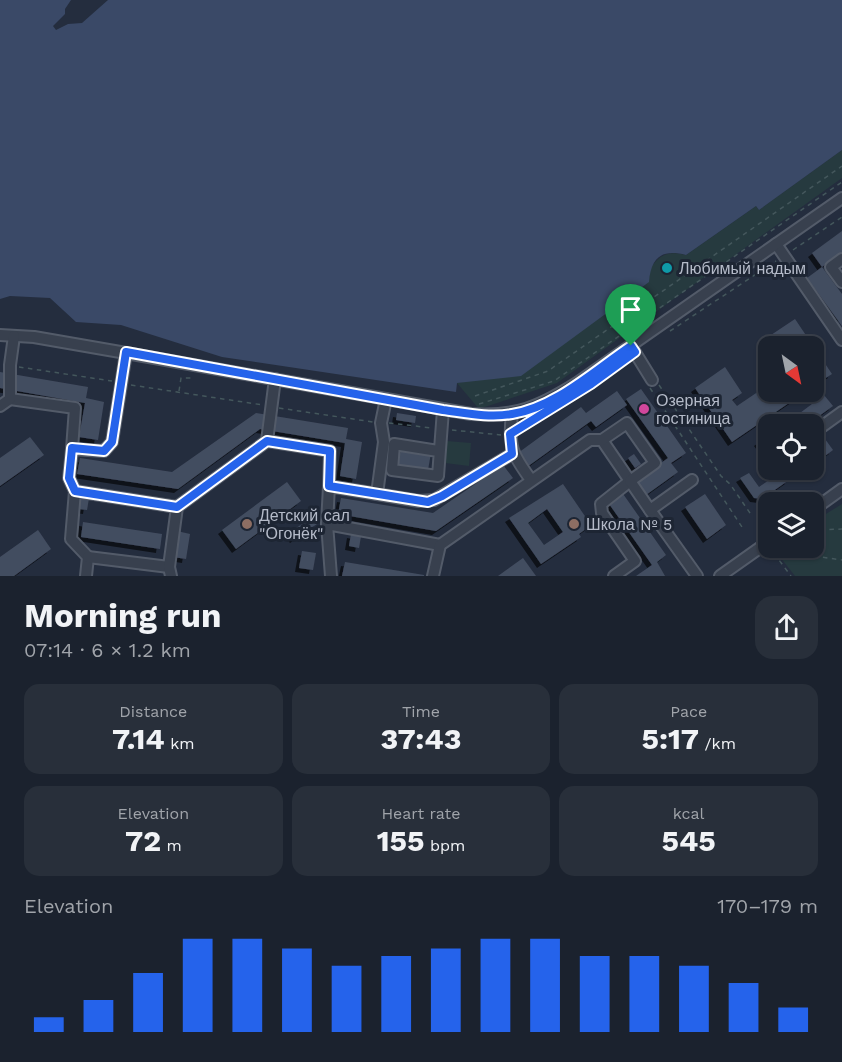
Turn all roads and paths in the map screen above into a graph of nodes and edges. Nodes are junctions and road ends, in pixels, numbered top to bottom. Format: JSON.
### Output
{"nodes":[{"id":1,"x":842,"y":166,"type":"edge"},
{"id":2,"x":842,"y":182,"type":"edge"},
{"id":3,"x":842,"y":198,"type":"edge"},
{"id":4,"x":842,"y":217,"type":"edge"},
{"id":5,"x":776,"y":244,"type":"junction"},
{"id":6,"x":784,"y":256,"type":"junction"},
{"id":7,"x":842,"y":259,"type":"edge"},
{"id":8,"x":842,"y":282,"type":"edge"},
{"id":9,"x":664,"y":334,"type":"dead end"},
{"id":10,"x":0,"y":335,"type":"edge"},
{"id":11,"x":14,"y":336,"type":"junction"},
{"id":12,"x":842,"y":340,"type":"edge"},
{"id":13,"x":631,"y":346,"type":"junction"},
{"id":14,"x":126,"y":352,"type":"junction"},
{"id":15,"x":10,"y":365,"type":"junction"},
{"id":16,"x":194,"y":378,"type":"dead end"},
{"id":17,"x":275,"y":379,"type":"junction"},
{"id":18,"x":651,"y":381,"type":"junction"},
{"id":19,"x":121,"y":383,"type":"junction"},
{"id":20,"x":178,"y":392,"type":"junction"},
{"id":21,"x":475,"y":396,"type":"dead end"},
{"id":22,"x":10,"y":399,"type":"junction"},
{"id":23,"x":386,"y":399,"type":"junction"},
{"id":24,"x":479,"y":404,"type":"dead end"},
{"id":25,"x":0,"y":406,"type":"edge"},
{"id":26,"x":271,"y":406,"type":"junction"},
{"id":27,"x":554,"y":408,"type":"dead end"},
{"id":28,"x":443,"y":410,"type":"junction"},
{"id":29,"x":842,"y":412,"type":"edge"},
{"id":30,"x":512,"y":414,"type":"junction"},
{"id":31,"x":381,"y":423,"type":"junction"},
{"id":32,"x":824,"y":425,"type":"edge"},
{"id":33,"x":440,"y":428,"type":"junction"},
{"id":34,"x":510,"y":434,"type":"junction"},
{"id":35,"x":602,"y":440,"type":"junction"},
{"id":36,"x":267,"y":441,"type":"junction"},
{"id":37,"x":72,"y":448,"type":"junction"},
{"id":38,"x":438,"y":451,"type":"junction"},
{"id":39,"x":512,"y":454,"type":"junction"},
{"id":40,"x":531,"y":480,"type":"junction"},
{"id":41,"x":692,"y":480,"type":"dead end"},
{"id":42,"x":630,"y":481,"type":"junction"},
{"id":43,"x":329,"y":486,"type":"junction"},
{"id":44,"x":842,"y":489,"type":"edge"},
{"id":45,"x":75,"y":491,"type":"junction"},
{"id":46,"x":377,"y":494,"type":"junction"},
{"id":47,"x":824,"y":502,"type":"edge"},
{"id":48,"x":177,"y":507,"type":"junction"},
{"id":49,"x":650,"y":510,"type":"junction"},
{"id":50,"x":752,"y":516,"type":"dead end"},
{"id":51,"x":327,"y":524,"type":"junction"},
{"id":52,"x":842,"y":529,"type":"edge"},
{"id":53,"x":744,"y":530,"type":"dead end"},
{"id":54,"x":824,"y":530,"type":"edge"},
{"id":55,"x":440,"y":545,"type":"junction"},
{"id":56,"x":758,"y":549,"type":"edge"},
{"id":57,"x":88,"y":557,"type":"junction"},
{"id":58,"x":777,"y":558,"type":"edge"},
{"id":59,"x":824,"y":558,"type":"edge"},
{"id":60,"x":842,"y":560,"type":"edge"},
{"id":61,"x":170,"y":572,"type":"edge"},
{"id":62,"x":692,"y":574,"type":"edge"},
{"id":63,"x":86,"y":576,"type":"edge"},
{"id":64,"x":332,"y":576,"type":"edge"},
{"id":65,"x":434,"y":576,"type":"edge"},
{"id":66,"x":614,"y":576,"type":"edge"},
{"id":67,"x":720,"y":576,"type":"edge"},
{"id":68,"x":790,"y":576,"type":"edge"}],
"edges":[{"from":1,"to":21,"type":"path"},
{"from":2,"to":24,"type":"path"},
{"from":3,"to":5,"type":"street"},
{"from":4,"to":6,"type":"path"},
{"from":5,"to":6,"type":"street"},
{"from":5,"to":13,"type":"street"},
{"from":6,"to":9,"type":"path"},
{"from":6,"to":12,"type":"street"},
{"from":7,"to":8,"type":"street"},
{"from":10,"to":11,"type":"street"},
{"from":11,"to":14,"type":"street"},
{"from":11,"to":15,"type":"street"},
{"from":13,"to":18,"type":"street"},
{"from":13,"to":30,"type":"street"},
{"from":14,"to":17,"type":"street"},
{"from":14,"to":19,"type":"street"},
{"from":15,"to":19,"type":"path"},
{"from":15,"to":22,"type":"street"},
{"from":16,"to":20,"type":"path"},
{"from":17,"to":23,"type":"street"},
{"from":17,"to":26,"type":"street"},
{"from":18,"to":50,"type":"path"},
{"from":18,"to":53,"type":"path"},
{"from":19,"to":20,"type":"path"},
{"from":19,"to":37,"type":"street"},
{"from":20,"to":26,"type":"path"},
{"from":22,"to":25,"type":"street"},
{"from":22,"to":37,"type":"street"},
{"from":23,"to":28,"type":"street"},
{"from":23,"to":31,"type":"street"},
{"from":26,"to":31,"type":"path"},
{"from":26,"to":36,"type":"street"},
{"from":27,"to":34,"type":"path"},
{"from":28,"to":30,"type":"street"},
{"from":28,"to":33,"type":"street"},
{"from":29,"to":32,"type":"street"},
{"from":30,"to":34,"type":"street"},
{"from":31,"to":33,"type":"path"},
{"from":31,"to":46,"type":"street"},
{"from":33,"to":34,"type":"path"},
{"from":33,"to":38,"type":"street"},
{"from":34,"to":39,"type":"street"},
{"from":35,"to":40,"type":"street"},
{"from":35,"to":42,"type":"street"},
{"from":35,"to":42,"type":"street"},
{"from":36,"to":43,"type":"street"},
{"from":36,"to":48,"type":"street"},
{"from":37,"to":45,"type":"street"},
{"from":38,"to":38,"type":"street"},
{"from":39,"to":40,"type":"street"},
{"from":39,"to":46,"type":"street"},
{"from":40,"to":55,"type":"street"},
{"from":41,"to":49,"type":"street"},
{"from":42,"to":49,"type":"street"},
{"from":42,"to":66,"type":"street"},
{"from":43,"to":46,"type":"street"},
{"from":43,"to":51,"type":"street"},
{"from":44,"to":47,"type":"street"},
{"from":45,"to":48,"type":"street"},
{"from":45,"to":57,"type":"street"},
{"from":48,"to":61,"type":"street"},
{"from":49,"to":62,"type":"street"},
{"from":51,"to":55,"type":"street"},
{"from":51,"to":64,"type":"street"},
{"from":52,"to":54,"type":"path"},
{"from":55,"to":65,"type":"street"},
{"from":56,"to":67,"type":"street"},
{"from":57,"to":61,"type":"street"},
{"from":57,"to":63,"type":"street"},
{"from":58,"to":68,"type":"path"},
{"from":59,"to":60,"type":"path"}]}
